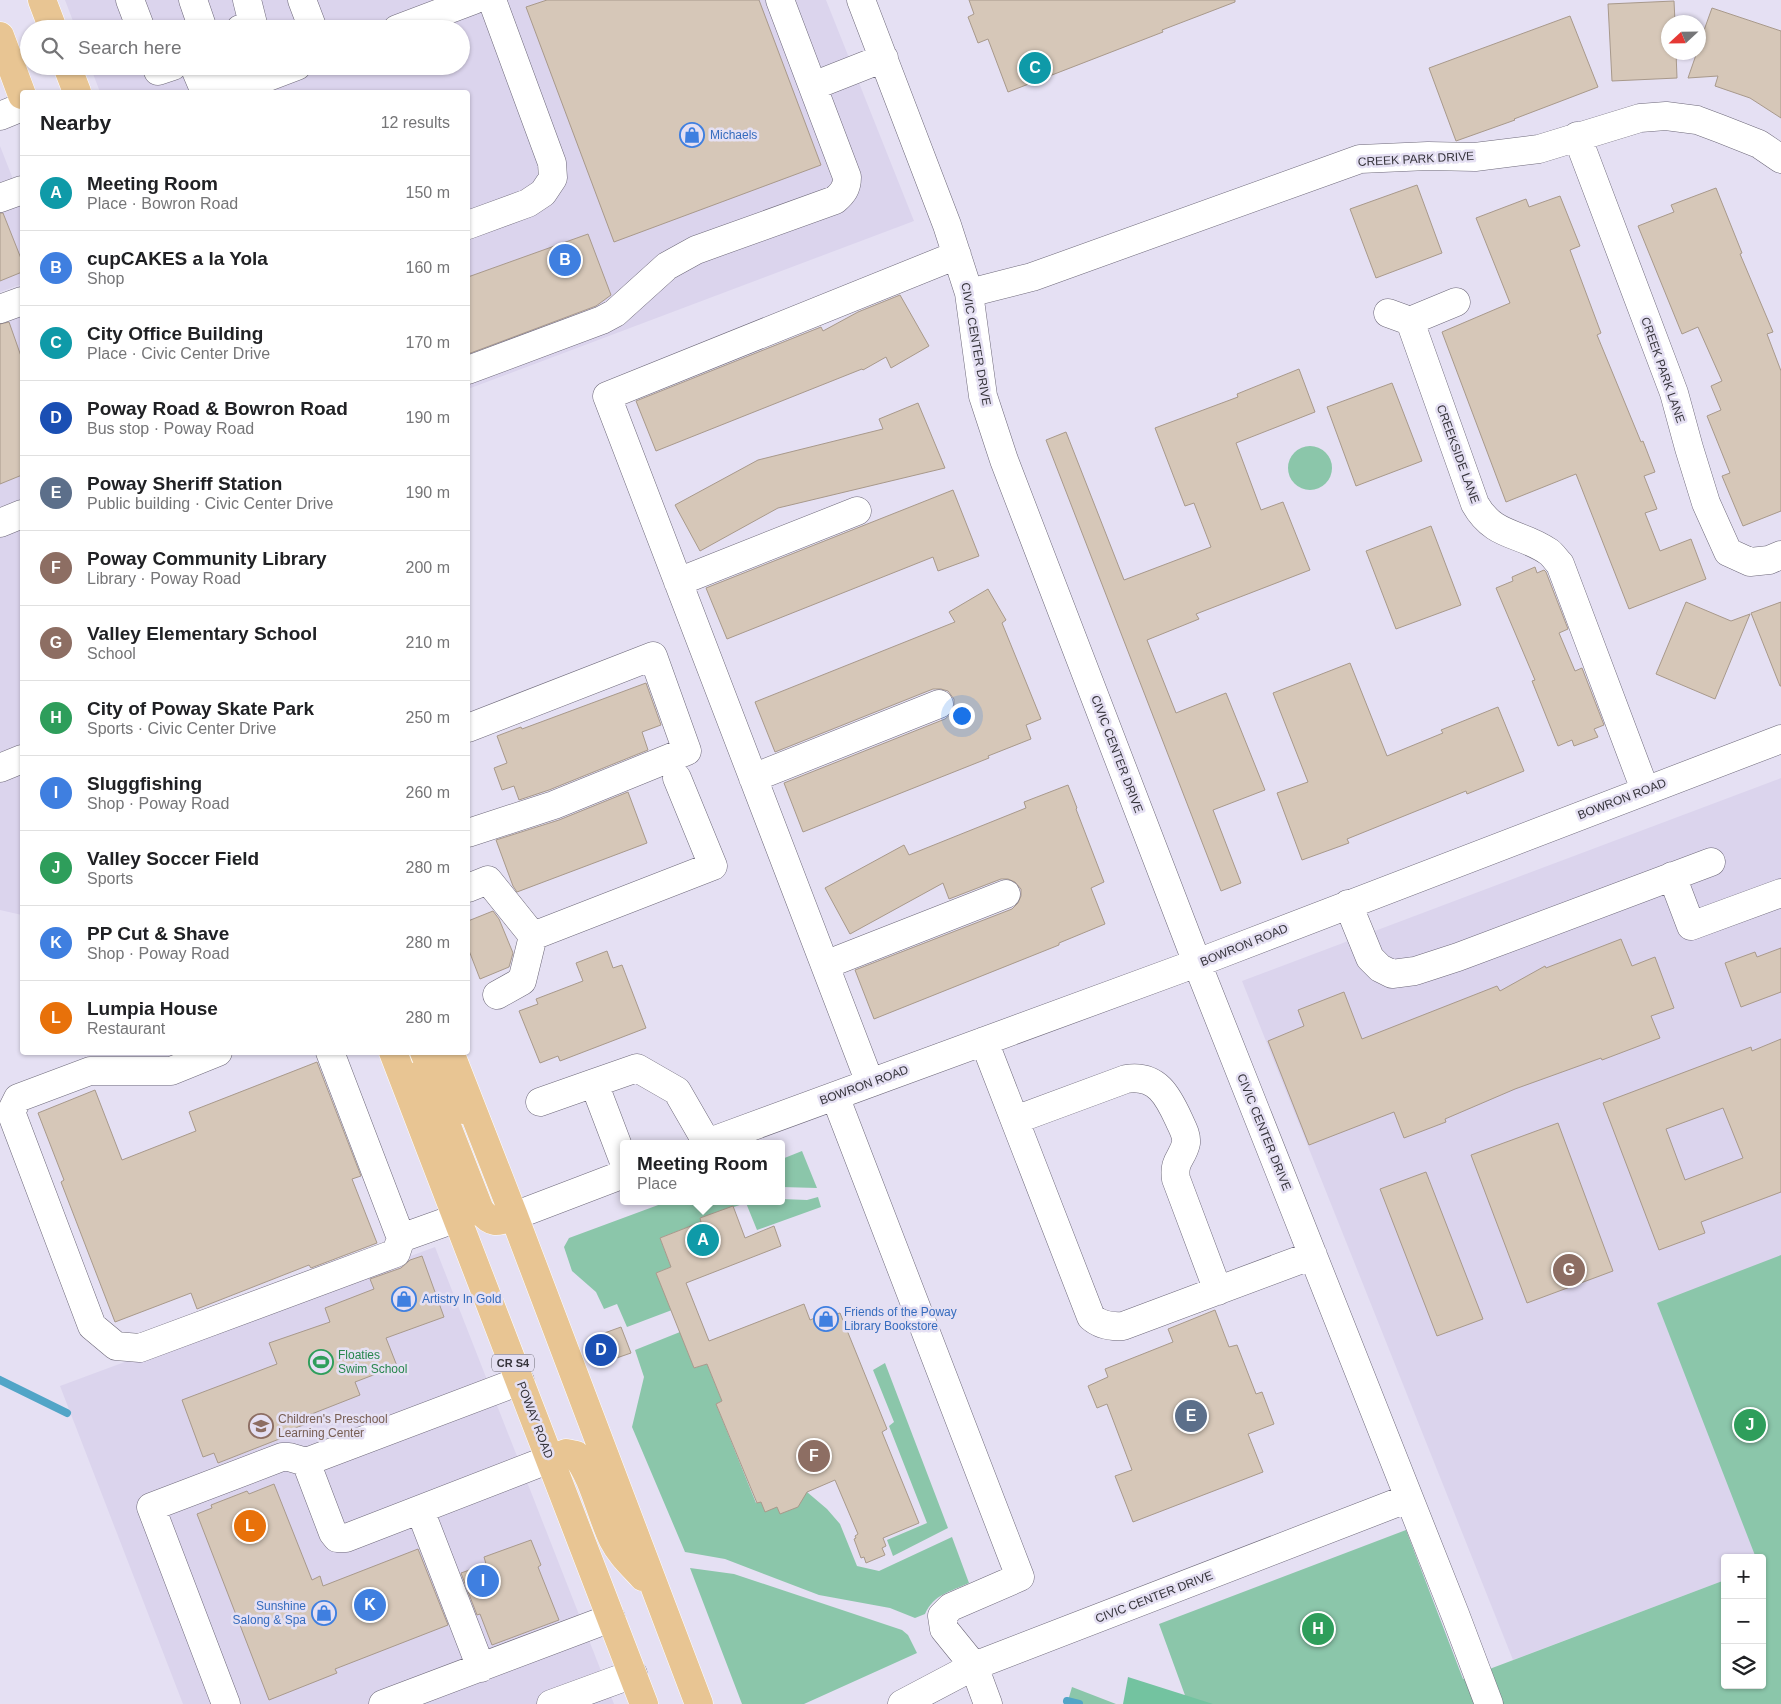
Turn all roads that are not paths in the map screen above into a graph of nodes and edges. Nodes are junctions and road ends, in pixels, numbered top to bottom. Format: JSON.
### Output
{"nodes":[{"id":1,"x":42,"y":0,"type":"edge"},
{"id":2,"x":130,"y":0,"type":"edge"},
{"id":3,"x":193,"y":0,"type":"edge"},
{"id":4,"x":246,"y":0,"type":"edge"},
{"id":5,"x":302,"y":0,"type":"edge"},
{"id":6,"x":474,"y":0,"type":"edge"},
{"id":7,"x":492,"y":0,"type":"edge"},
{"id":8,"x":780,"y":0,"type":"edge"},
{"id":9,"x":861,"y":0,"type":"edge"},
{"id":10,"x":50,"y":20,"type":"edge"},
{"id":11,"x":138,"y":20,"type":"edge"},
{"id":12,"x":200,"y":20,"type":"edge"},
{"id":13,"x":252,"y":20,"type":"edge"},
{"id":14,"x":310,"y":20,"type":"edge"},
{"id":15,"x":421,"y":20,"type":"edge"},
{"id":16,"x":0,"y":36,"type":"edge"},
{"id":17,"x":884,"y":58,"type":"junction"},
{"id":18,"x":71,"y":75,"type":"edge"},
{"id":19,"x":197,"y":75,"type":"edge"},
{"id":20,"x":225,"y":75,"type":"edge"},
{"id":21,"x":276,"y":75,"type":"edge"},
{"id":22,"x":813,"y":86,"type":"junction"},
{"id":23,"x":20,"y":90,"type":"edge"},
{"id":24,"x":76,"y":90,"type":"edge"},
{"id":25,"x":203,"y":90,"type":"edge"},
{"id":26,"x":240,"y":90,"type":"edge"},
{"id":27,"x":20,"y":108,"type":"edge"},
{"id":28,"x":0,"y":116,"type":"edge"},
{"id":29,"x":1577,"y":136,"type":"junction"},
{"id":30,"x":1781,"y":159,"type":"edge"},
{"id":31,"x":20,"y":191,"type":"edge"},
{"id":32,"x":0,"y":198,"type":"edge"},
{"id":33,"x":470,"y":224,"type":"edge"},
{"id":34,"x":957,"y":255,"type":"junction"},
{"id":35,"x":969,"y":293,"type":"junction"},
{"id":36,"x":20,"y":302,"type":"edge"},
{"id":37,"x":1456,"y":302,"type":"dead end"},
{"id":38,"x":0,"y":309,"type":"edge"},
{"id":39,"x":470,"y":369,"type":"edge"},
{"id":40,"x":857,"y":511,"type":"dead end"},
{"id":41,"x":20,"y":515,"type":"edge"},
{"id":42,"x":0,"y":523,"type":"edge"},
{"id":43,"x":1781,"y":555,"type":"edge"},
{"id":44,"x":678,"y":582,"type":"junction"},
{"id":45,"x":939,"y":704,"type":"dead end"},
{"id":46,"x":470,"y":727,"type":"edge"},
{"id":47,"x":1781,"y":739,"type":"edge"},
{"id":48,"x":20,"y":760,"type":"edge"},
{"id":49,"x":0,"y":768,"type":"edge"},
{"id":50,"x":677,"y":778,"type":"dead end"},
{"id":51,"x":753,"y":778,"type":"junction"},
{"id":52,"x":1645,"y":790,"type":"junction"},
{"id":53,"x":470,"y":832,"type":"edge"},
{"id":54,"x":1711,"y":862,"type":"dead end"},
{"id":55,"x":1672,"y":876,"type":"junction"},
{"id":56,"x":470,"y":887,"type":"edge"},
{"id":57,"x":1781,"y":893,"type":"edge"},
{"id":58,"x":1006,"y":894,"type":"dead end"},
{"id":59,"x":1348,"y":904,"type":"junction"},
{"id":60,"x":533,"y":936,"type":"junction"},
{"id":61,"x":1197,"y":963,"type":"junction"},
{"id":62,"x":825,"y":965,"type":"junction"},
{"id":63,"x":497,"y":995,"type":"dead end"},
{"id":64,"x":984,"y":1041,"type":"junction"},
{"id":65,"x":211,"y":1055,"type":"edge"},
{"id":66,"x":331,"y":1055,"type":"edge"},
{"id":67,"x":425,"y":1055,"type":"edge"},
{"id":68,"x":451,"y":1055,"type":"edge"},
{"id":69,"x":396,"y":1060,"type":"edge"},
{"id":70,"x":594,"y":1083,"type":"junction"},
{"id":71,"x":870,"y":1083,"type":"junction"},
{"id":72,"x":835,"y":1096,"type":"junction"},
{"id":73,"x":540,"y":1102,"type":"dead end"},
{"id":74,"x":1014,"y":1120,"type":"junction"},
{"id":75,"x":478,"y":1126,"type":"junction"},
{"id":76,"x":704,"y":1140,"type":"edge"},
{"id":77,"x":714,"y":1140,"type":"edge"},
{"id":78,"x":620,"y":1151,"type":"edge"},
{"id":79,"x":620,"y":1176,"type":"edge"},
{"id":80,"x":514,"y":1216,"type":"junction"},
{"id":81,"x":457,"y":1218,"type":"junction"},
{"id":82,"x":401,"y":1238,"type":"junction"},
{"id":83,"x":1313,"y":1255,"type":"junction"},
{"id":84,"x":1218,"y":1291,"type":"junction"},
{"id":85,"x":520,"y":1381,"type":"junction"},
{"id":86,"x":550,"y":1459,"type":"junction"},
{"id":87,"x":306,"y":1462,"type":"junction"},
{"id":88,"x":1409,"y":1498,"type":"junction"},
{"id":89,"x":420,"y":1510,"type":"junction"},
{"id":90,"x":655,"y":1591,"type":"junction"},
{"id":91,"x":611,"y":1618,"type":"junction"},
{"id":92,"x":974,"y":1666,"type":"junction"},
{"id":93,"x":481,"y":1668,"type":"junction"},
{"id":94,"x":633,"y":1674,"type":"junction"},
{"id":95,"x":226,"y":1704,"type":"edge"},
{"id":96,"x":383,"y":1704,"type":"edge"},
{"id":97,"x":551,"y":1704,"type":"edge"},
{"id":98,"x":644,"y":1704,"type":"edge"},
{"id":99,"x":700,"y":1704,"type":"edge"},
{"id":100,"x":902,"y":1704,"type":"edge"},
{"id":101,"x":988,"y":1704,"type":"edge"},
{"id":102,"x":1490,"y":1704,"type":"edge"}],
"edges":[{"from":1,"to":10,"type":"main road"},
{"from":2,"to":11,"type":"street"},
{"from":3,"to":12,"type":"street"},
{"from":4,"to":13,"type":"street"},
{"from":5,"to":14,"type":"street"},
{"from":6,"to":15,"type":"street"},
{"from":7,"to":33,"type":"street"},
{"from":8,"to":22,"type":"street"},
{"from":9,"to":17,"type":"street","name":"CIVIC CENTER DRIVE"},
{"from":16,"to":23,"type":"main road"},
{"from":17,"to":22,"type":"street"},
{"from":17,"to":34,"type":"street","name":"CIVIC CENTER DRIVE"},
{"from":18,"to":24,"type":"main road"},
{"from":19,"to":25,"type":"street"},
{"from":20,"to":26,"type":"street"},
{"from":21,"to":26,"type":"street"},
{"from":22,"to":39,"type":"street"},
{"from":27,"to":28,"type":"street"},
{"from":29,"to":30,"type":"street","name":"CREEK PARK DRIVE"},
{"from":29,"to":35,"type":"street","name":"CREEK PARK DRIVE"},
{"from":29,"to":43,"type":"street","name":"CREEK PARK LANE"},
{"from":31,"to":32,"type":"street"},
{"from":34,"to":35,"type":"street","name":"CIVIC CENTER DRIVE"},
{"from":34,"to":44,"type":"street"},
{"from":35,"to":61,"type":"street","name":"CIVIC CENTER DRIVE"},
{"from":36,"to":38,"type":"street"},
{"from":37,"to":52,"type":"street","name":"CREEKSIDE LANE"},
{"from":40,"to":44,"type":"street"},
{"from":41,"to":42,"type":"street"},
{"from":44,"to":51,"type":"street"},
{"from":45,"to":51,"type":"street"},
{"from":46,"to":53,"type":"street"},
{"from":47,"to":52,"type":"street","name":"BOWRON ROAD"},
{"from":48,"to":49,"type":"street"},
{"from":50,"to":60,"type":"street"},
{"from":51,"to":62,"type":"street"},
{"from":52,"to":59,"type":"street","name":"BOWRON ROAD"},
{"from":54,"to":55,"type":"street"},
{"from":55,"to":57,"type":"street"},
{"from":55,"to":59,"type":"street"},
{"from":56,"to":60,"type":"street"},
{"from":58,"to":62,"type":"street"},
{"from":59,"to":61,"type":"street","name":"BOWRON ROAD"},
{"from":60,"to":63,"type":"street"},
{"from":61,"to":64,"type":"street","name":"BOWRON ROAD"},
{"from":61,"to":83,"type":"street","name":"CIVIC CENTER DRIVE"},
{"from":62,"to":71,"type":"street"},
{"from":64,"to":71,"type":"street","name":"BOWRON ROAD"},
{"from":64,"to":74,"type":"street"},
{"from":65,"to":82,"type":"street"},
{"from":66,"to":82,"type":"street"},
{"from":67,"to":75,"type":"main road"},
{"from":68,"to":75,"type":"main road"},
{"from":69,"to":80,"type":"main road"},
{"from":69,"to":81,"type":"main road","name":"POWAY ROAD","number":"CR S4"},
{"from":70,"to":73,"type":"street"},
{"from":70,"to":76,"type":"street"},
{"from":70,"to":78,"type":"street"},
{"from":71,"to":72,"type":"street","name":"BOWRON ROAD"},
{"from":72,"to":77,"type":"street","name":"BOWRON ROAD"},
{"from":72,"to":92,"type":"street"},
{"from":74,"to":84,"type":"street"},
{"from":74,"to":84,"type":"street"},
{"from":75,"to":80,"type":"main road"},
{"from":79,"to":80,"type":"street"},
{"from":80,"to":90,"type":"main road"},
{"from":81,"to":82,"type":"street"},
{"from":81,"to":85,"type":"main road","name":"POWAY ROAD","number":"CR S4"},
{"from":83,"to":84,"type":"street"},
{"from":83,"to":88,"type":"street","name":"CIVIC CENTER DRIVE"},
{"from":85,"to":86,"type":"main road","name":"POWAY ROAD","number":"CR S4"},
{"from":85,"to":87,"type":"street"},
{"from":86,"to":89,"type":"street"},
{"from":86,"to":90,"type":"main road"},
{"from":86,"to":91,"type":"main road","name":"POWAY ROAD","number":"CR S4"},
{"from":87,"to":89,"type":"street"},
{"from":87,"to":95,"type":"street"},
{"from":88,"to":92,"type":"street","name":"CIVIC CENTER DRIVE"},
{"from":88,"to":102,"type":"street","name":"CIVIC CENTER DRIVE"},
{"from":89,"to":93,"type":"street"},
{"from":90,"to":99,"type":"main road"},
{"from":91,"to":93,"type":"street"},
{"from":91,"to":94,"type":"main road","name":"POWAY ROAD","number":"CR S4"},
{"from":92,"to":100,"type":"street","name":"CIVIC CENTER DRIVE"},
{"from":92,"to":101,"type":"street"},
{"from":93,"to":96,"type":"street"},
{"from":94,"to":97,"type":"street"},
{"from":94,"to":98,"type":"main road","name":"POWAY ROAD","number":"CR S4"}]}
